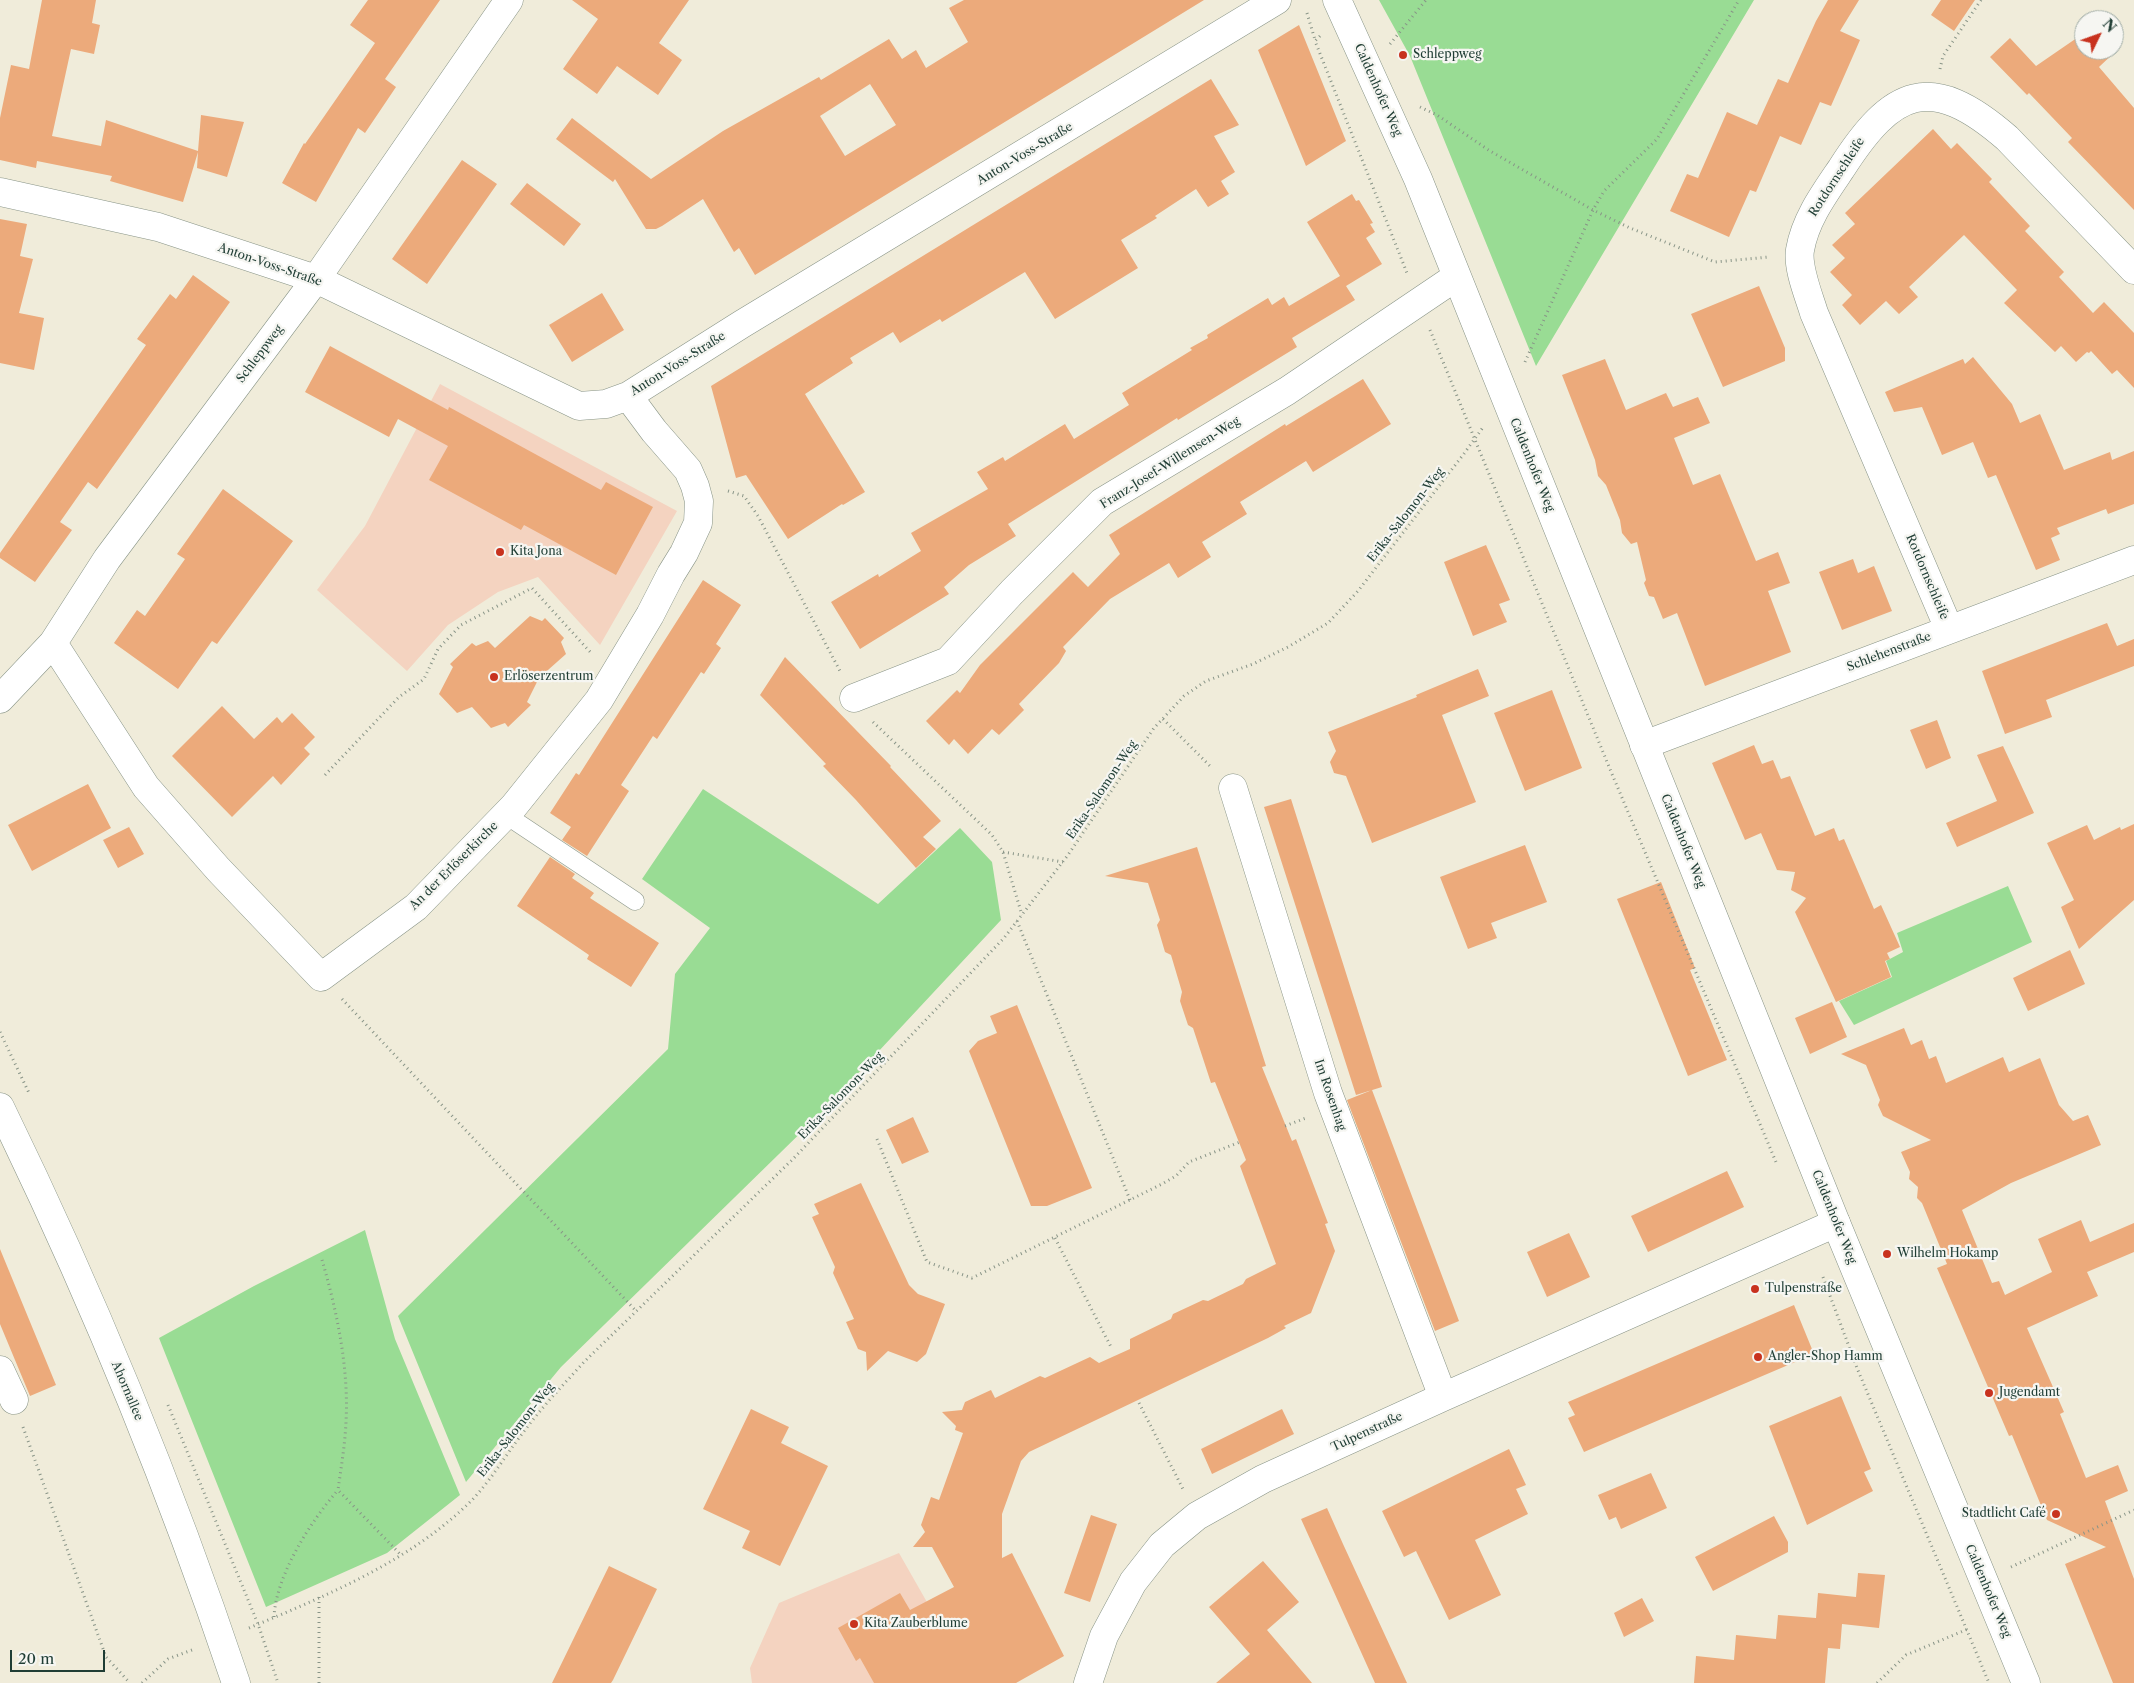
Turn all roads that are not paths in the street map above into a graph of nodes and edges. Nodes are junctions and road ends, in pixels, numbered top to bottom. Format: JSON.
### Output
{"nodes":[{"id":1,"x":509,"y":0,"type":"edge"},
{"id":2,"x":1277,"y":0,"type":"edge"},
{"id":3,"x":1340,"y":6,"type":"edge"},
{"id":4,"x":0,"y":192,"type":"edge"},
{"id":5,"x":2134,"y":270,"type":"edge"},
{"id":6,"x":1456,"y":277,"type":"junction"},
{"id":7,"x":316,"y":279,"type":"junction"},
{"id":8,"x":628,"y":396,"type":"junction"},
{"id":9,"x":2134,"y":560,"type":"edge"},
{"id":10,"x":1949,"y":629,"type":"junction"},
{"id":11,"x":53,"y":643,"type":"junction"},
{"id":12,"x":854,"y":698,"type":"dead end"},
{"id":13,"x":0,"y":699,"type":"edge"},
{"id":14,"x":1644,"y":746,"type":"junction"},
{"id":15,"x":1233,"y":788,"type":"road end"},
{"id":16,"x":506,"y":815,"type":"junction"},
{"id":17,"x":635,"y":900,"type":"dead end"},
{"id":18,"x":0,"y":1107,"type":"edge"},
{"id":19,"x":1836,"y":1224,"type":"junction"},
{"id":20,"x":0,"y":1370,"type":"edge"},
{"id":21,"x":1443,"y":1397,"type":"junction"},
{"id":22,"x":14,"y":1400,"type":"road end"},
{"id":23,"x":236,"y":1683,"type":"edge"},
{"id":24,"x":1088,"y":1683,"type":"edge"},
{"id":25,"x":2026,"y":1683,"type":"edge"}],
"edges":[{"from":1,"to":7,"type":"street","name":"Schleppweg"},
{"from":2,"to":8,"type":"street","name":"Anton-Voss-Straße"},
{"from":3,"to":6,"type":"street","name":"Caldenhofer Weg"},
{"from":4,"to":7,"type":"street","name":"Anton-Voss-Straße"},
{"from":5,"to":10,"type":"street","name":"Rotdornschleife"},
{"from":6,"to":12,"type":"street","name":"Franz-Josef-Willemsen-Weg"},
{"from":6,"to":14,"type":"street","name":"Caldenhofer Weg"},
{"from":7,"to":8,"type":"street","name":"Anton-Voss-Straße"},
{"from":7,"to":11,"type":"street","name":"Schleppweg"},
{"from":8,"to":16,"type":"street","name":"An der Erlöserkirche"},
{"from":9,"to":10,"type":"street","name":"Schlehenstraße"},
{"from":10,"to":14,"type":"street","name":"Schlehenstraße"},
{"from":11,"to":13,"type":"street","name":"Schleppweg"},
{"from":11,"to":16,"type":"street","name":"An der Erlöserkirche"},
{"from":14,"to":19,"type":"street","name":"Caldenhofer Weg"},
{"from":15,"to":21,"type":"street","name":"Im Rosenhag"},
{"from":16,"to":17,"type":"lane"},
{"from":18,"to":23,"type":"street","name":"Ahornallee"},
{"from":19,"to":21,"type":"street","name":"Tulpenstraße"},
{"from":19,"to":25,"type":"street","name":"Caldenhofer Weg"},
{"from":20,"to":22,"type":"street"},
{"from":21,"to":24,"type":"street","name":"Tulpenstraße"}]}
